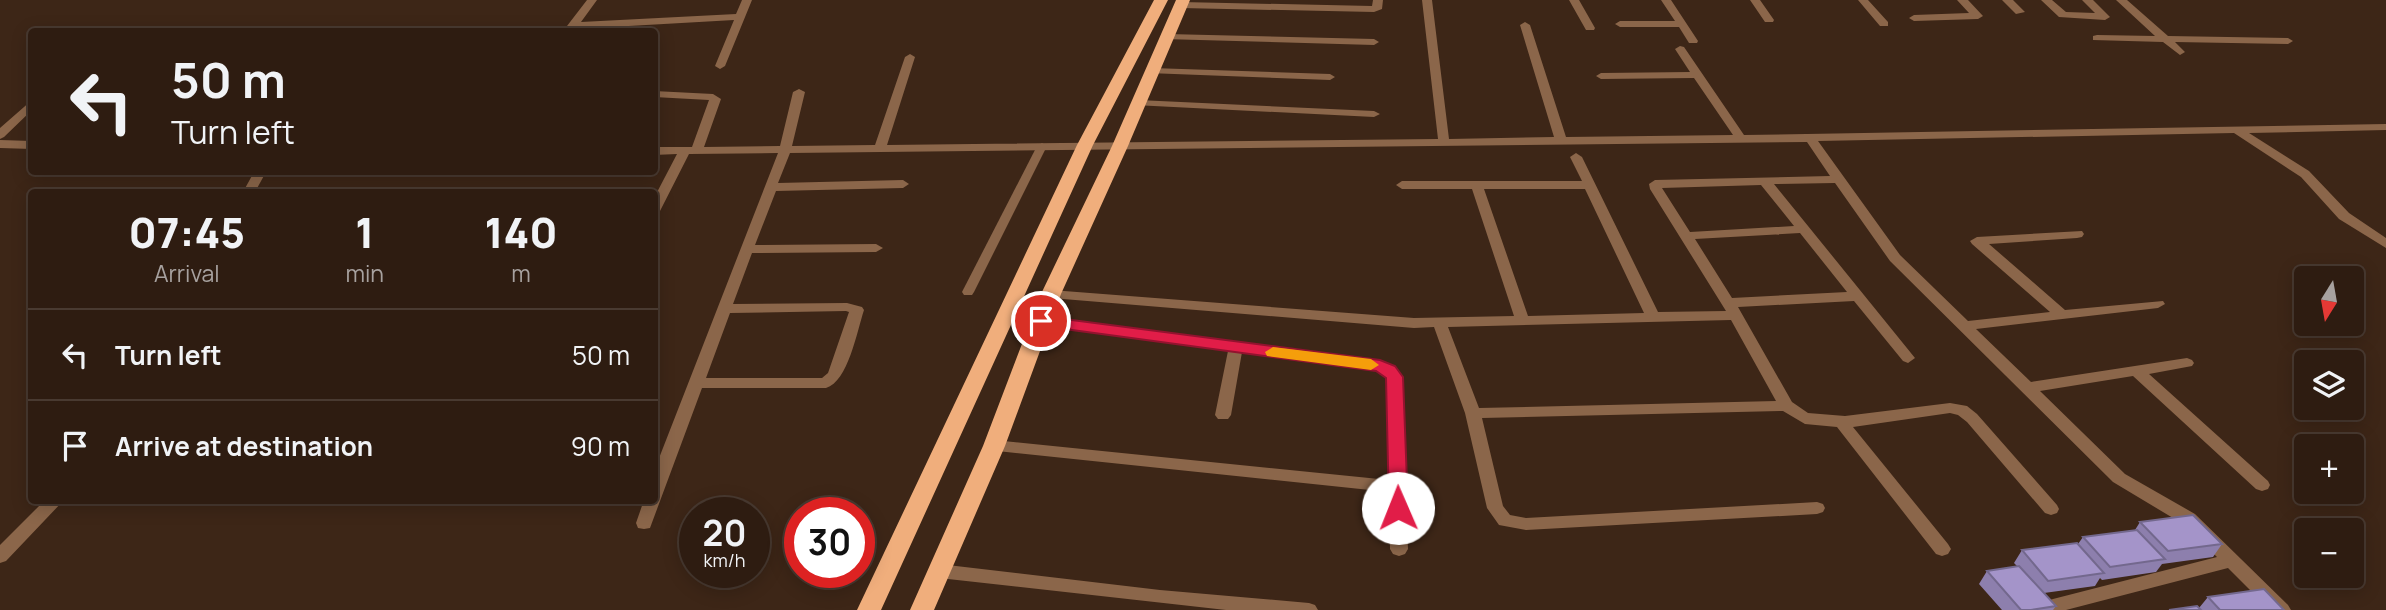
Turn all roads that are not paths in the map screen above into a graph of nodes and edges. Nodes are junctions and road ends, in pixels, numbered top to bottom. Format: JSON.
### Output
{"nodes":[{"id":1,"x":592,"y":0,"type":"edge"},
{"id":2,"x":602,"y":0,"type":"edge"},
{"id":3,"x":747,"y":0,"type":"edge"},
{"id":4,"x":1161,"y":0,"type":"edge"},
{"id":5,"x":1378,"y":0,"type":"edge"},
{"id":6,"x":1427,"y":0,"type":"edge"},
{"id":7,"x":1574,"y":0,"type":"edge"},
{"id":8,"x":1666,"y":0,"type":"edge"},
{"id":9,"x":1755,"y":0,"type":"edge"},
{"id":10,"x":1863,"y":0,"type":"edge"},
{"id":11,"x":1962,"y":0,"type":"edge"},
{"id":12,"x":2007,"y":0,"type":"edge"},
{"id":13,"x":2046,"y":0,"type":"edge"},
{"id":14,"x":2087,"y":0,"type":"edge"},
{"id":15,"x":2121,"y":0,"type":"edge"},
{"id":16,"x":1182,"y":2,"type":"edge"},
{"id":17,"x":2020,"y":12,"type":"dead end"},
{"id":18,"x":740,"y":17,"type":"junction"},
{"id":19,"x":1914,"y":18,"type":"dead end"},
{"id":20,"x":1769,"y":20,"type":"dead end"},
{"id":21,"x":1620,"y":24,"type":"dead end"},
{"id":22,"x":1681,"y":24,"type":"junction"},
{"id":23,"x":1884,"y":24,"type":"dead end"},
{"id":24,"x":1525,"y":25,"type":"dead end"},
{"id":25,"x":650,"y":27,"type":"edge"},
{"id":26,"x":572,"y":28,"type":"edge"},
{"id":27,"x":610,"y":28,"type":"edge"},
{"id":28,"x":1590,"y":29,"type":"dead end"},
{"id":29,"x":1167,"y":37,"type":"junction"},
{"id":30,"x":2097,"y":38,"type":"dead end"},
{"id":31,"x":1693,"y":41,"type":"dead end"},
{"id":32,"x":2167,"y":41,"type":"junction"},
{"id":33,"x":2288,"y":41,"type":"dead end"},
{"id":34,"x":1374,"y":42,"type":"dead end"},
{"id":35,"x":1680,"y":49,"type":"dead end"},
{"id":36,"x":2180,"y":52,"type":"dead end"},
{"id":37,"x":910,"y":57,"type":"dead end"},
{"id":38,"x":720,"y":66,"type":"dead end"},
{"id":39,"x":1152,"y":71,"type":"junction"},
{"id":40,"x":1698,"y":75,"type":"junction"},
{"id":41,"x":1601,"y":76,"type":"dead end"},
{"id":42,"x":1330,"y":77,"type":"dead end"},
{"id":43,"x":799,"y":92,"type":"dead end"},
{"id":44,"x":658,"y":94,"type":"edge"},
{"id":45,"x":1138,"y":103,"type":"junction"},
{"id":46,"x":28,"y":107,"type":"edge"},
{"id":47,"x":1374,"y":114,"type":"dead end"},
{"id":48,"x":2386,"y":127,"type":"edge"},
{"id":49,"x":2238,"y":131,"type":"junction"},
{"id":50,"x":0,"y":135,"type":"edge"},
{"id":51,"x":1810,"y":138,"type":"junction"},
{"id":52,"x":1741,"y":139,"type":"junction"},
{"id":53,"x":1561,"y":141,"type":"junction"},
{"id":54,"x":1444,"y":142,"type":"junction"},
{"id":55,"x":0,"y":144,"type":"edge"},
{"id":56,"x":28,"y":145,"type":"edge"},
{"id":57,"x":1085,"y":145,"type":"junction"},
{"id":58,"x":1120,"y":145,"type":"junction"},
{"id":59,"x":880,"y":146,"type":"junction"},
{"id":60,"x":1042,"y":146,"type":"junction"},
{"id":61,"x":786,"y":147,"type":"junction"},
{"id":62,"x":691,"y":150,"type":"junction"},
{"id":63,"x":658,"y":151,"type":"edge"},
{"id":64,"x":1576,"y":157,"type":"dead end"},
{"id":65,"x":1838,"y":179,"type":"junction"},
{"id":66,"x":1764,"y":180,"type":"junction"},
{"id":67,"x":903,"y":184,"type":"dead end"},
{"id":68,"x":1402,"y":185,"type":"dead end"},
{"id":69,"x":1477,"y":185,"type":"junction"},
{"id":70,"x":1590,"y":185,"type":"junction"},
{"id":71,"x":771,"y":187,"type":"junction"},
{"id":72,"x":658,"y":203,"type":"edge"},
{"id":73,"x":1804,"y":229,"type":"junction"},
{"id":74,"x":2077,"y":234,"type":"dead end"},
{"id":75,"x":1686,"y":236,"type":"junction"},
{"id":76,"x":2386,"y":244,"type":"edge"},
{"id":77,"x":876,"y":248,"type":"dead end"},
{"id":78,"x":747,"y":249,"type":"junction"},
{"id":79,"x":968,"y":292,"type":"dead end"},
{"id":80,"x":1051,"y":294,"type":"junction"},
{"id":81,"x":1858,"y":296,"type":"junction"},
{"id":82,"x":2158,"y":304,"type":"dead end"},
{"id":83,"x":725,"y":309,"type":"junction"},
{"id":84,"x":1732,"y":309,"type":"junction"},
{"id":85,"x":2062,"y":315,"type":"junction"},
{"id":86,"x":1653,"y":317,"type":"junction"},
{"id":87,"x":1041,"y":321,"type":"junction"},
{"id":88,"x":1523,"y":321,"type":"junction"},
{"id":89,"x":1440,"y":323,"type":"junction"},
{"id":90,"x":1964,"y":326,"type":"junction"},
{"id":91,"x":1236,"y":347,"type":"junction"},
{"id":92,"x":1908,"y":358,"type":"dead end"},
{"id":93,"x":2187,"y":363,"type":"dead end"},
{"id":94,"x":2136,"y":371,"type":"junction"},
{"id":95,"x":696,"y":383,"type":"junction"},
{"id":96,"x":2027,"y":388,"type":"junction"},
{"id":97,"x":1786,"y":406,"type":"junction"},
{"id":98,"x":1473,"y":413,"type":"junction"},
{"id":99,"x":1223,"y":415,"type":"dead end"},
{"id":100,"x":1840,"y":421,"type":"junction"},
{"id":101,"x":994,"y":446,"type":"junction"},
{"id":102,"x":658,"y":483,"type":"edge"},
{"id":103,"x":2262,"y":485,"type":"dead end"},
{"id":104,"x":1398,"y":487,"type":"junction"},
{"id":105,"x":52,"y":504,"type":"edge"},
{"id":106,"x":651,"y":504,"type":"edge"},
{"id":107,"x":1817,"y":508,"type":"dead end"},
{"id":108,"x":2051,"y":509,"type":"dead end"},
{"id":109,"x":644,"y":523,"type":"dead end"},
{"id":110,"x":1399,"y":549,"type":"dead end"},
{"id":111,"x":1942,"y":549,"type":"dead end"},
{"id":112,"x":0,"y":556,"type":"edge"},
{"id":113,"x":2232,"y":561,"type":"junction"},
{"id":114,"x":939,"y":571,"type":"junction"},
{"id":115,"x":1159,"y":604,"type":"edge"},
{"id":116,"x":2053,"y":606,"type":"edge"},
{"id":117,"x":869,"y":610,"type":"edge"},
{"id":118,"x":922,"y":610,"type":"edge"},
{"id":119,"x":1309,"y":610,"type":"edge"},
{"id":120,"x":2282,"y":610,"type":"edge"}],
"edges":[{"from":1,"to":2,"type":"street"},
{"from":1,"to":26,"type":"street"},
{"from":3,"to":18,"type":"street"},
{"from":4,"to":57,"type":"highway"},
{"from":5,"to":16,"type":"street"},
{"from":6,"to":54,"type":"street"},
{"from":7,"to":28,"type":"street"},
{"from":8,"to":22,"type":"street"},
{"from":9,"to":20,"type":"street"},
{"from":10,"to":23,"type":"street"},
{"from":11,"to":19,"type":"street"},
{"from":12,"to":17,"type":"street"},
{"from":13,"to":14,"type":"street"},
{"from":15,"to":32,"type":"street"},
{"from":16,"to":29,"type":"highway"},
{"from":18,"to":25,"type":"street"},
{"from":18,"to":38,"type":"street"},
{"from":21,"to":22,"type":"street"},
{"from":22,"to":31,"type":"street"},
{"from":24,"to":53,"type":"street"},
{"from":25,"to":27,"type":"street"},
{"from":29,"to":34,"type":"street"},
{"from":29,"to":39,"type":"highway"},
{"from":30,"to":32,"type":"street"},
{"from":32,"to":33,"type":"street"},
{"from":32,"to":36,"type":"street"},
{"from":35,"to":40,"type":"street"},
{"from":37,"to":59,"type":"street"},
{"from":39,"to":42,"type":"street"},
{"from":39,"to":45,"type":"highway"},
{"from":40,"to":41,"type":"street"},
{"from":40,"to":52,"type":"street"},
{"from":43,"to":61,"type":"street"},
{"from":44,"to":62,"type":"street"},
{"from":45,"to":47,"type":"street"},
{"from":45,"to":58,"type":"highway"},
{"from":46,"to":50,"type":"street"},
{"from":48,"to":49,"type":"street"},
{"from":49,"to":51,"type":"street"},
{"from":49,"to":76,"type":"street"},
{"from":51,"to":52,"type":"street"},
{"from":51,"to":65,"type":"street"},
{"from":52,"to":53,"type":"street"},
{"from":53,"to":54,"type":"street"},
{"from":54,"to":58,"type":"street"},
{"from":55,"to":56,"type":"street"},
{"from":57,"to":58,"type":"street"},
{"from":57,"to":60,"type":"street"},
{"from":57,"to":117,"type":"highway"},
{"from":58,"to":80,"type":"highway"},
{"from":59,"to":60,"type":"street"},
{"from":59,"to":61,"type":"street"},
{"from":60,"to":79,"type":"lane"},
{"from":61,"to":62,"type":"street"},
{"from":61,"to":71,"type":"street"},
{"from":62,"to":63,"type":"street"},
{"from":62,"to":72,"type":"street"},
{"from":64,"to":70,"type":"street"},
{"from":65,"to":66,"type":"street"},
{"from":65,"to":90,"type":"street"},
{"from":66,"to":73,"type":"street"},
{"from":66,"to":75,"type":"street"},
{"from":67,"to":71,"type":"street"},
{"from":68,"to":69,"type":"street"},
{"from":69,"to":70,"type":"street"},
{"from":69,"to":88,"type":"street"},
{"from":70,"to":86,"type":"street"},
{"from":71,"to":78,"type":"street"},
{"from":73,"to":75,"type":"street"},
{"from":73,"to":81,"type":"street"},
{"from":74,"to":85,"type":"street"},
{"from":75,"to":84,"type":"street"},
{"from":77,"to":78,"type":"street"},
{"from":78,"to":83,"type":"street"},
{"from":80,"to":87,"type":"highway"},
{"from":80,"to":89,"type":"street"},
{"from":81,"to":84,"type":"street"},
{"from":81,"to":92,"type":"street"},
{"from":82,"to":85,"type":"street"},
{"from":83,"to":95,"type":"street"},
{"from":83,"to":95,"type":"street"},
{"from":84,"to":86,"type":"street"},
{"from":84,"to":97,"type":"street"},
{"from":85,"to":90,"type":"street"},
{"from":86,"to":88,"type":"street"},
{"from":87,"to":91,"type":"street"},
{"from":87,"to":101,"type":"highway"},
{"from":88,"to":89,"type":"street"},
{"from":89,"to":98,"type":"street"},
{"from":90,"to":96,"type":"street"},
{"from":91,"to":99,"type":"street"},
{"from":91,"to":104,"type":"street"},
{"from":93,"to":94,"type":"street"},
{"from":94,"to":96,"type":"street"},
{"from":94,"to":103,"type":"street"},
{"from":95,"to":102,"type":"street"},
{"from":96,"to":113,"type":"street"},
{"from":97,"to":98,"type":"street"},
{"from":97,"to":100,"type":"street"},
{"from":98,"to":107,"type":"street"},
{"from":100,"to":108,"type":"street"},
{"from":100,"to":111,"type":"street"},
{"from":101,"to":104,"type":"street"},
{"from":101,"to":114,"type":"highway"},
{"from":104,"to":110,"type":"street"},
{"from":105,"to":112,"type":"street"},
{"from":106,"to":109,"type":"street"},
{"from":113,"to":116,"type":"street"},
{"from":113,"to":120,"type":"street"},
{"from":114,"to":115,"type":"street"},
{"from":114,"to":118,"type":"highway"},
{"from":115,"to":119,"type":"street"}]}
